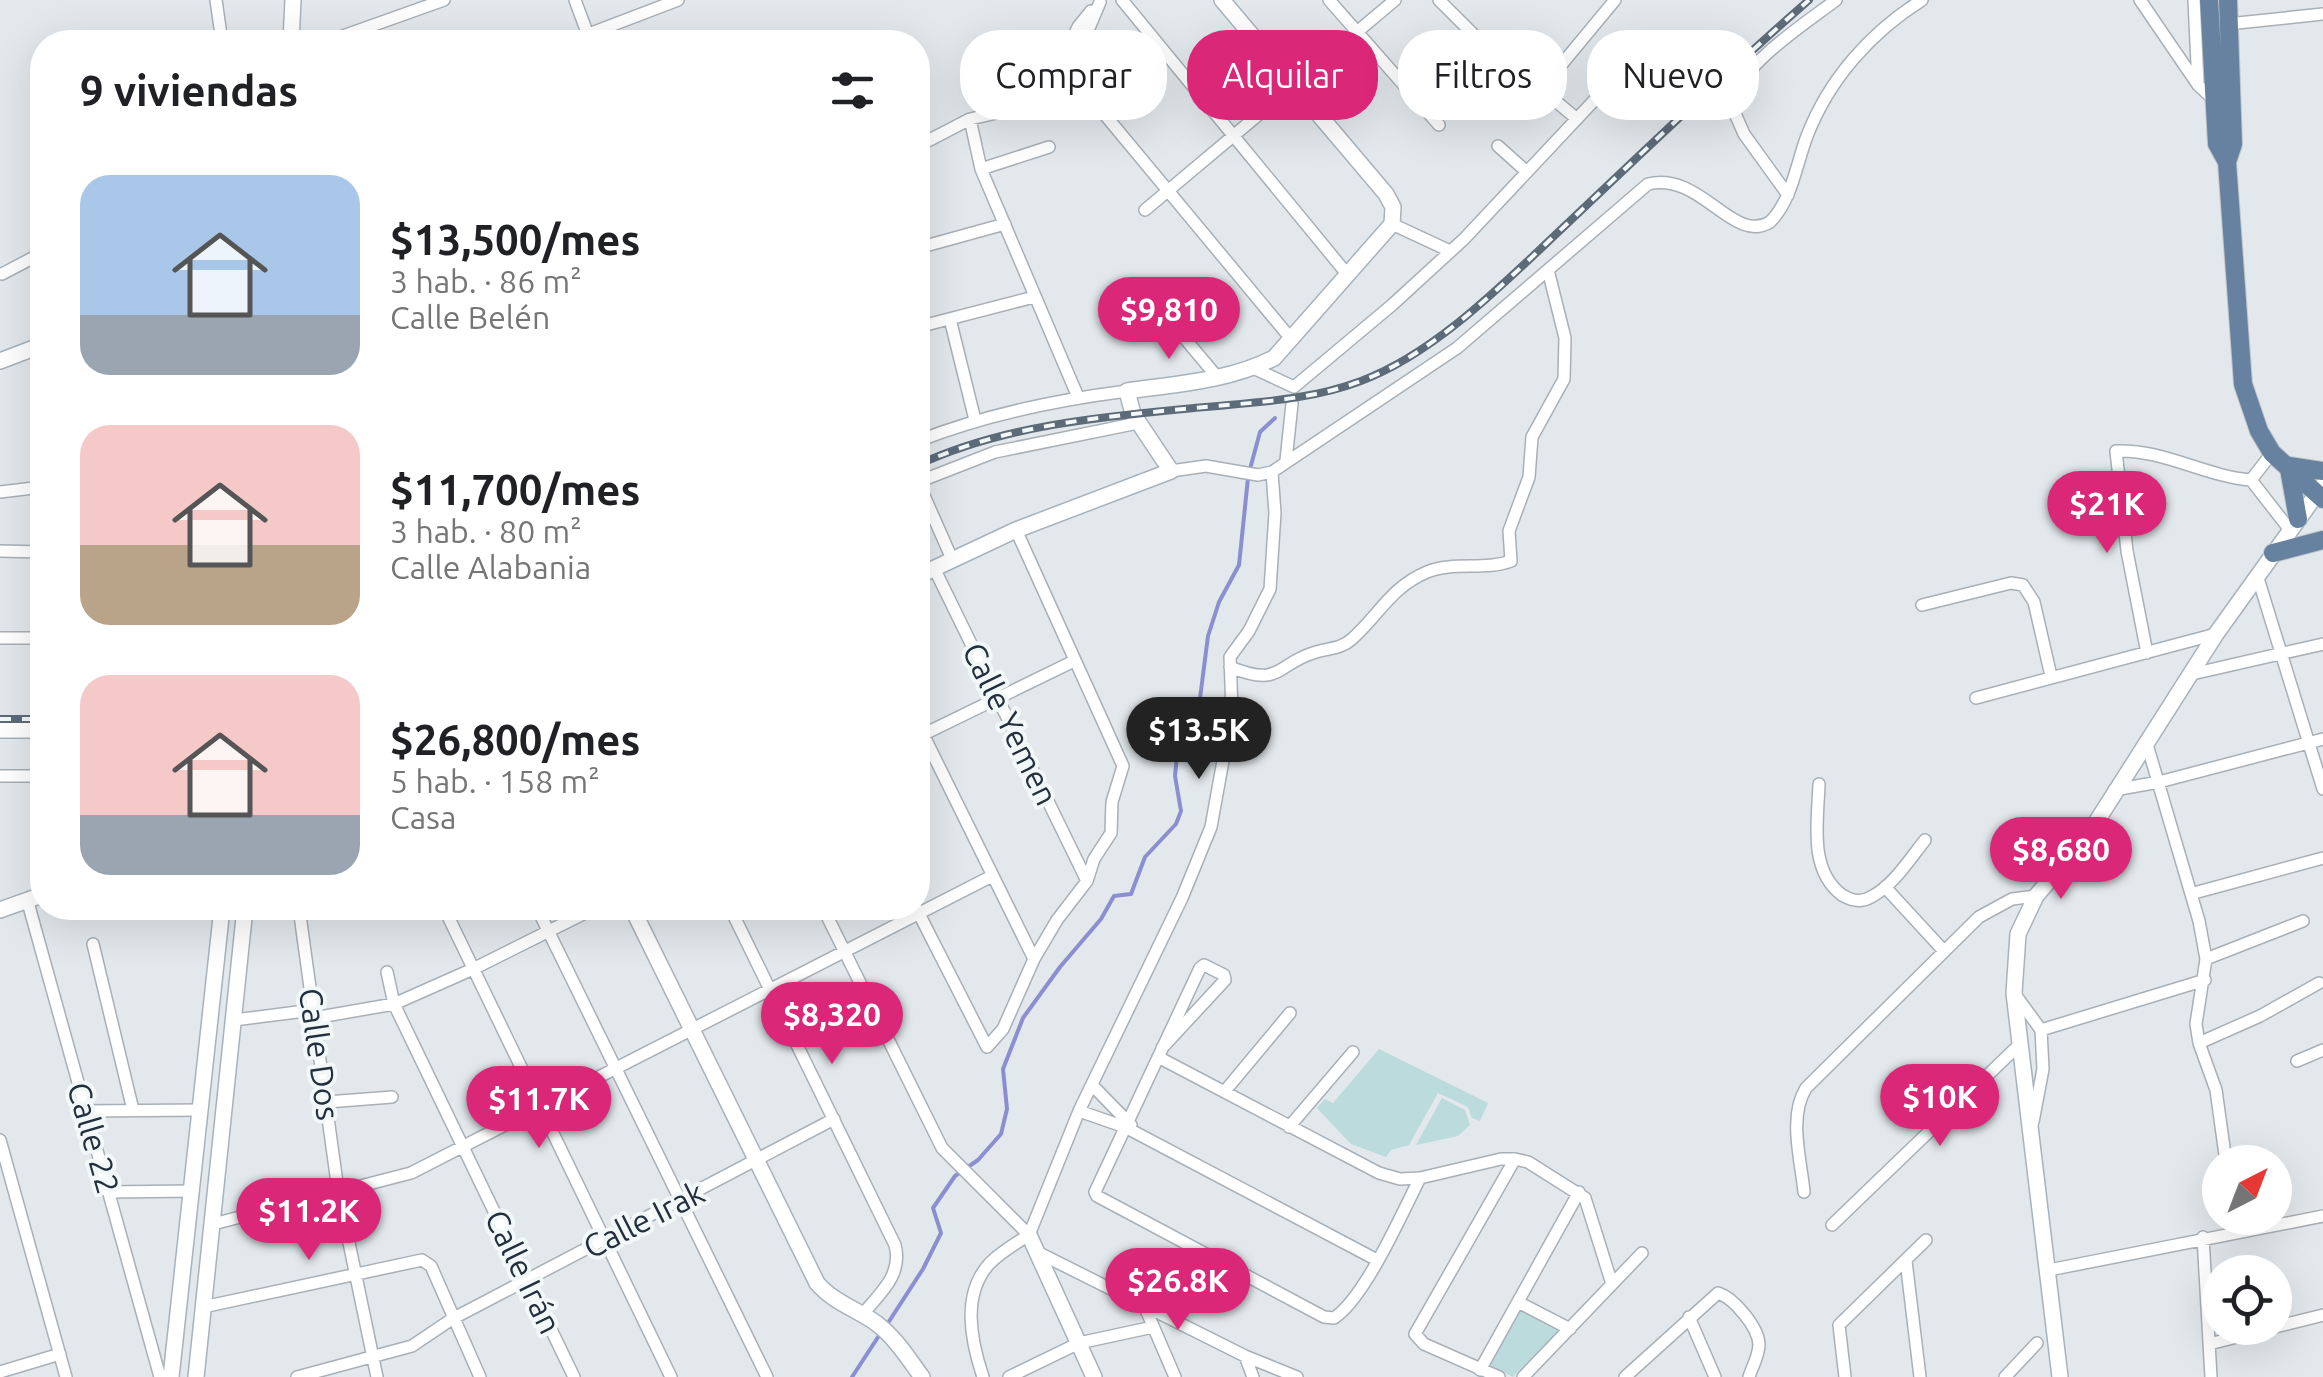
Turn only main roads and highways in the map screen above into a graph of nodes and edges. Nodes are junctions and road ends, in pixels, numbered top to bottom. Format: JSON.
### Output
{"nodes":[{"id":1,"x":2210,"y":0,"type":"edge"},
{"id":2,"x":2218,"y":0,"type":"edge"},
{"id":3,"x":2228,"y":0,"type":"edge"},
{"id":4,"x":2228,"y":44,"type":"junction"},
{"id":5,"x":2212,"y":64,"type":"junction"},
{"id":6,"x":2222,"y":100,"type":"junction"},
{"id":7,"x":2281,"y":462,"type":"junction"},
{"id":8,"x":2323,"y":470,"type":"edge"},
{"id":9,"x":2321,"y":493,"type":"edge"},
{"id":10,"x":2294,"y":524,"type":"road end"},
{"id":11,"x":2323,"y":540,"type":"edge"},
{"id":12,"x":2273,"y":554,"type":"road end"}],
"edges":[{"from":1,"to":5,"type":"main road"},
{"from":2,"to":4,"type":"main road"},
{"from":3,"to":4,"type":"main road"},
{"from":4,"to":5,"type":"main road"},
{"from":4,"to":6,"type":"main road"},
{"from":5,"to":6,"type":"main road"},
{"from":6,"to":7,"type":"main road"},
{"from":7,"to":8,"type":"main road"},
{"from":7,"to":9,"type":"main road"},
{"from":7,"to":10,"type":"main road"},
{"from":11,"to":12,"type":"main road"}]}
